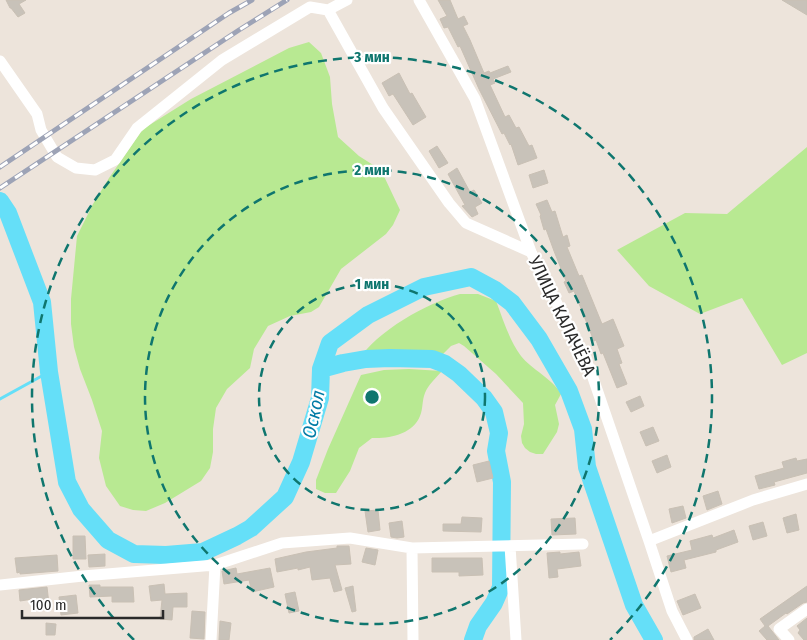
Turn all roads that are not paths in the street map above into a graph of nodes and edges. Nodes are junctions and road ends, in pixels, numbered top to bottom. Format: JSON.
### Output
{"nodes":[{"id":1,"x":347,"y":0,"type":"edge"},
{"id":2,"x":419,"y":0,"type":"edge"},
{"id":3,"x":328,"y":10,"type":"junction"},
{"id":4,"x":0,"y":61,"type":"edge"},
{"id":5,"x":531,"y":252,"type":"junction"},
{"id":6,"x":807,"y":484,"type":"edge"},
{"id":7,"x":650,"y":541,"type":"junction"},
{"id":8,"x":583,"y":544,"type":"dead end"},
{"id":9,"x":504,"y":546,"type":"junction"},
{"id":10,"x":412,"y":548,"type":"junction"},
{"id":11,"x":215,"y":565,"type":"junction"},
{"id":12,"x":0,"y":585,"type":"edge"},
{"id":13,"x":807,"y":609,"type":"edge"},
{"id":14,"x":210,"y":640,"type":"edge"},
{"id":15,"x":413,"y":640,"type":"edge"},
{"id":16,"x":516,"y":640,"type":"edge"},
{"id":17,"x":687,"y":640,"type":"edge"},
{"id":18,"x":789,"y":640,"type":"edge"}],
"edges":[{"from":1,"to":3,"type":"street"},
{"from":2,"to":5,"type":"street","name":"УЛИЦА КАЛАЧЁВА"},
{"from":3,"to":4,"type":"street"},
{"from":3,"to":5,"type":"street"},
{"from":5,"to":7,"type":"street","name":"УЛИЦА КАЛАЧЁВА"},
{"from":6,"to":7,"type":"street"},
{"from":7,"to":17,"type":"street","name":"УЛИЦА КАЛАЧЁВА"},
{"from":8,"to":9,"type":"street"},
{"from":9,"to":10,"type":"street"},
{"from":9,"to":16,"type":"street"},
{"from":10,"to":11,"type":"street"},
{"from":10,"to":15,"type":"street"},
{"from":11,"to":12,"type":"street"},
{"from":11,"to":14,"type":"street"},
{"from":13,"to":18,"type":"street"}]}
